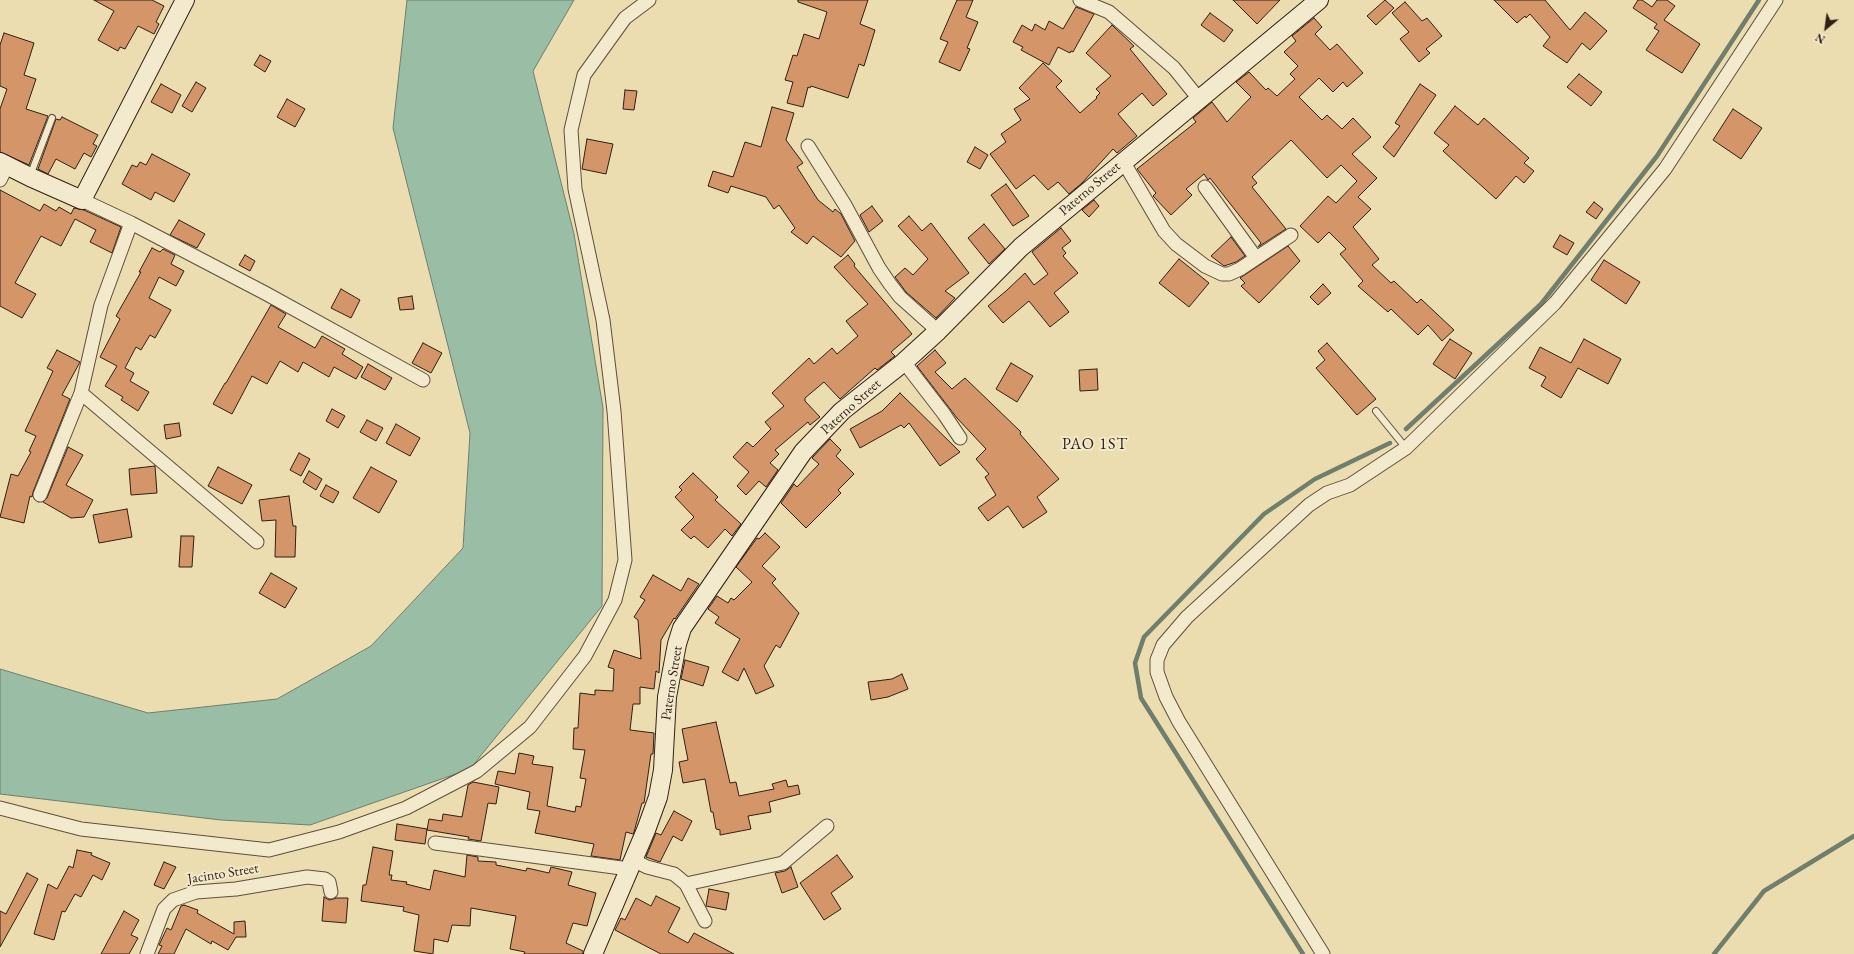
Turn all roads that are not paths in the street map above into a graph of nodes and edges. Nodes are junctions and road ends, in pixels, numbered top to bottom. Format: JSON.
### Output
{"nodes":[{"id":1,"x":185,"y":0,"type":"edge"},
{"id":2,"x":649,"y":0,"type":"edge"},
{"id":3,"x":1080,"y":0,"type":"edge"},
{"id":4,"x":1319,"y":0,"type":"edge"},
{"id":5,"x":1776,"y":0,"type":"edge"},
{"id":6,"x":1199,"y":99,"type":"junction"},
{"id":7,"x":52,"y":118,"type":"dead end"},
{"id":8,"x":808,"y":146,"type":"dead end"},
{"id":9,"x":1124,"y":161,"type":"junction"},
{"id":10,"x":2,"y":170,"type":"edge"},
{"id":11,"x":30,"y":178,"type":"junction"},
{"id":12,"x":1204,"y":187,"type":"dead end"},
{"id":13,"x":82,"y":200,"type":"junction"},
{"id":14,"x":131,"y":223,"type":"junction"},
{"id":15,"x":1291,"y":235,"type":"dead end"},
{"id":16,"x":1256,"y":258,"type":"junction"},
{"id":17,"x":938,"y":331,"type":"junction"},
{"id":18,"x":904,"y":362,"type":"junction"},
{"id":19,"x":423,"y":380,"type":"dead end"},
{"id":20,"x":81,"y":394,"type":"junction"},
{"id":21,"x":1376,"y":411,"type":"dead end"},
{"id":22,"x":960,"y":438,"type":"dead end"},
{"id":23,"x":1406,"y":448,"type":"junction"},
{"id":24,"x":40,"y":495,"type":"dead end"},
{"id":25,"x":257,"y":542,"type":"dead end"},
{"id":26,"x":0,"y":808,"type":"edge"},
{"id":27,"x":827,"y":826,"type":"dead end"},
{"id":28,"x":435,"y":843,"type":"dead end"},
{"id":29,"x":631,"y":865,"type":"junction"},
{"id":30,"x":686,"y":884,"type":"junction"},
{"id":31,"x":331,"y":892,"type":"dead end"},
{"id":32,"x":705,"y":921,"type":"dead end"},
{"id":33,"x":147,"y":954,"type":"edge"},
{"id":34,"x":593,"y":954,"type":"edge"},
{"id":35,"x":1323,"y":954,"type":"edge"}],
"edges":[{"from":1,"to":13,"type":"street"},
{"from":2,"to":26,"type":"street"},
{"from":3,"to":6,"type":"street"},
{"from":4,"to":6,"type":"street","name":"Paterno Street"},
{"from":5,"to":23,"type":"street"},
{"from":6,"to":9,"type":"street","name":"Paterno Street"},
{"from":7,"to":11,"type":"lane"},
{"from":8,"to":17,"type":"street"},
{"from":9,"to":16,"type":"street"},
{"from":9,"to":17,"type":"street","name":"Paterno Street"},
{"from":10,"to":11,"type":"street"},
{"from":11,"to":13,"type":"street"},
{"from":12,"to":16,"type":"street"},
{"from":13,"to":14,"type":"street"},
{"from":14,"to":19,"type":"street"},
{"from":14,"to":20,"type":"street"},
{"from":15,"to":16,"type":"street"},
{"from":17,"to":18,"type":"street","name":"Paterno Street"},
{"from":18,"to":22,"type":"street"},
{"from":18,"to":29,"type":"street","name":"Paterno Street"},
{"from":20,"to":24,"type":"street"},
{"from":20,"to":25,"type":"street"},
{"from":21,"to":23,"type":"lane"},
{"from":23,"to":35,"type":"street"},
{"from":27,"to":30,"type":"street"},
{"from":28,"to":29,"type":"street"},
{"from":29,"to":30,"type":"street"},
{"from":29,"to":34,"type":"street","name":"Paterno Street"},
{"from":30,"to":32,"type":"street"},
{"from":31,"to":33,"type":"street","name":"Jacinto Street"}]}
